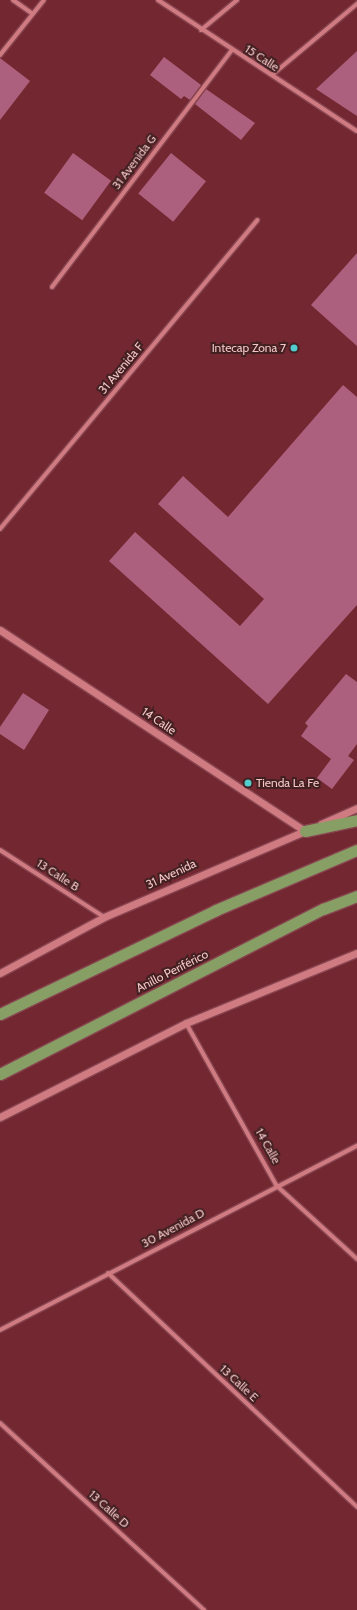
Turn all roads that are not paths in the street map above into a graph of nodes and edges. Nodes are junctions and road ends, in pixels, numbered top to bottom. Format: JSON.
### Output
{"nodes":[{"id":1,"x":12,"y":0,"type":"edge"},
{"id":2,"x":44,"y":0,"type":"edge"},
{"id":3,"x":158,"y":0,"type":"edge"},
{"id":4,"x":237,"y":0,"type":"edge"},
{"id":5,"x":357,"y":4,"type":"edge"},
{"id":6,"x":32,"y":14,"type":"junction"},
{"id":7,"x":201,"y":30,"type":"junction"},
{"id":8,"x":232,"y":50,"type":"junction"},
{"id":9,"x":0,"y":55,"type":"edge"},
{"id":10,"x":272,"y":75,"type":"junction"},
{"id":11,"x":357,"y":131,"type":"edge"},
{"id":12,"x":257,"y":220,"type":"dead end"},
{"id":13,"x":52,"y":287,"type":"dead end"},
{"id":14,"x":0,"y":529,"type":"edge"},
{"id":15,"x":0,"y":630,"type":"edge"},
{"id":16,"x":357,"y":808,"type":"edge"},
{"id":17,"x":357,"y":820,"type":"edge"},
{"id":18,"x":305,"y":831,"type":"junction"},
{"id":19,"x":0,"y":850,"type":"edge"},
{"id":20,"x":357,"y":850,"type":"edge"},
{"id":21,"x":357,"y":896,"type":"edge"},
{"id":22,"x":104,"y":917,"type":"junction"},
{"id":23,"x":357,"y":953,"type":"edge"},
{"id":24,"x":0,"y":973,"type":"edge"},
{"id":25,"x":0,"y":1014,"type":"edge"},
{"id":26,"x":186,"y":1023,"type":"junction"},
{"id":27,"x":0,"y":1074,"type":"edge"},
{"id":28,"x":0,"y":1117,"type":"edge"},
{"id":29,"x":357,"y":1146,"type":"edge"},
{"id":30,"x":276,"y":1185,"type":"junction"},
{"id":31,"x":357,"y":1259,"type":"edge"},
{"id":32,"x":108,"y":1273,"type":"junction"},
{"id":33,"x":0,"y":1330,"type":"edge"},
{"id":34,"x":0,"y":1423,"type":"edge"},
{"id":35,"x":357,"y":1507,"type":"edge"},
{"id":36,"x":204,"y":1610,"type":"edge"}],
"edges":[{"from":1,"to":6,"type":"street"},
{"from":2,"to":6,"type":"street"},
{"from":3,"to":7,"type":"street","name":"15 Calle"},
{"from":4,"to":7,"type":"street"},
{"from":5,"to":10,"type":"street"},
{"from":6,"to":9,"type":"street"},
{"from":7,"to":8,"type":"street","name":"15 Calle"},
{"from":8,"to":10,"type":"street","name":"15 Calle"},
{"from":8,"to":13,"type":"street","name":"31 Avenida G"},
{"from":10,"to":11,"type":"street","name":"15 Calle"},
{"from":12,"to":14,"type":"street","name":"31 Avenida F"},
{"from":15,"to":18,"type":"street","name":"14 Calle"},
{"from":16,"to":18,"type":"street","name":"31 Avenida"},
{"from":17,"to":18,"type":"highway"},
{"from":18,"to":22,"type":"street","name":"31 Avenida"},
{"from":19,"to":22,"type":"street","name":"13 Calle B"},
{"from":20,"to":25,"type":"highway"},
{"from":21,"to":27,"type":"highway","name":"Anillo Periférico"},
{"from":22,"to":24,"type":"street","name":"31 Avenida"},
{"from":23,"to":26,"type":"street"},
{"from":26,"to":28,"type":"street"},
{"from":26,"to":30,"type":"street","name":"14 Calle"},
{"from":29,"to":30,"type":"street","name":"30 Avenida D"},
{"from":30,"to":31,"type":"street","name":"14 Calle"},
{"from":30,"to":32,"type":"street","name":"30 Avenida D"},
{"from":32,"to":33,"type":"street","name":"30 Avenida D"},
{"from":32,"to":35,"type":"street","name":"13 Calle E"},
{"from":34,"to":36,"type":"street","name":"13 Calle D"}]}
